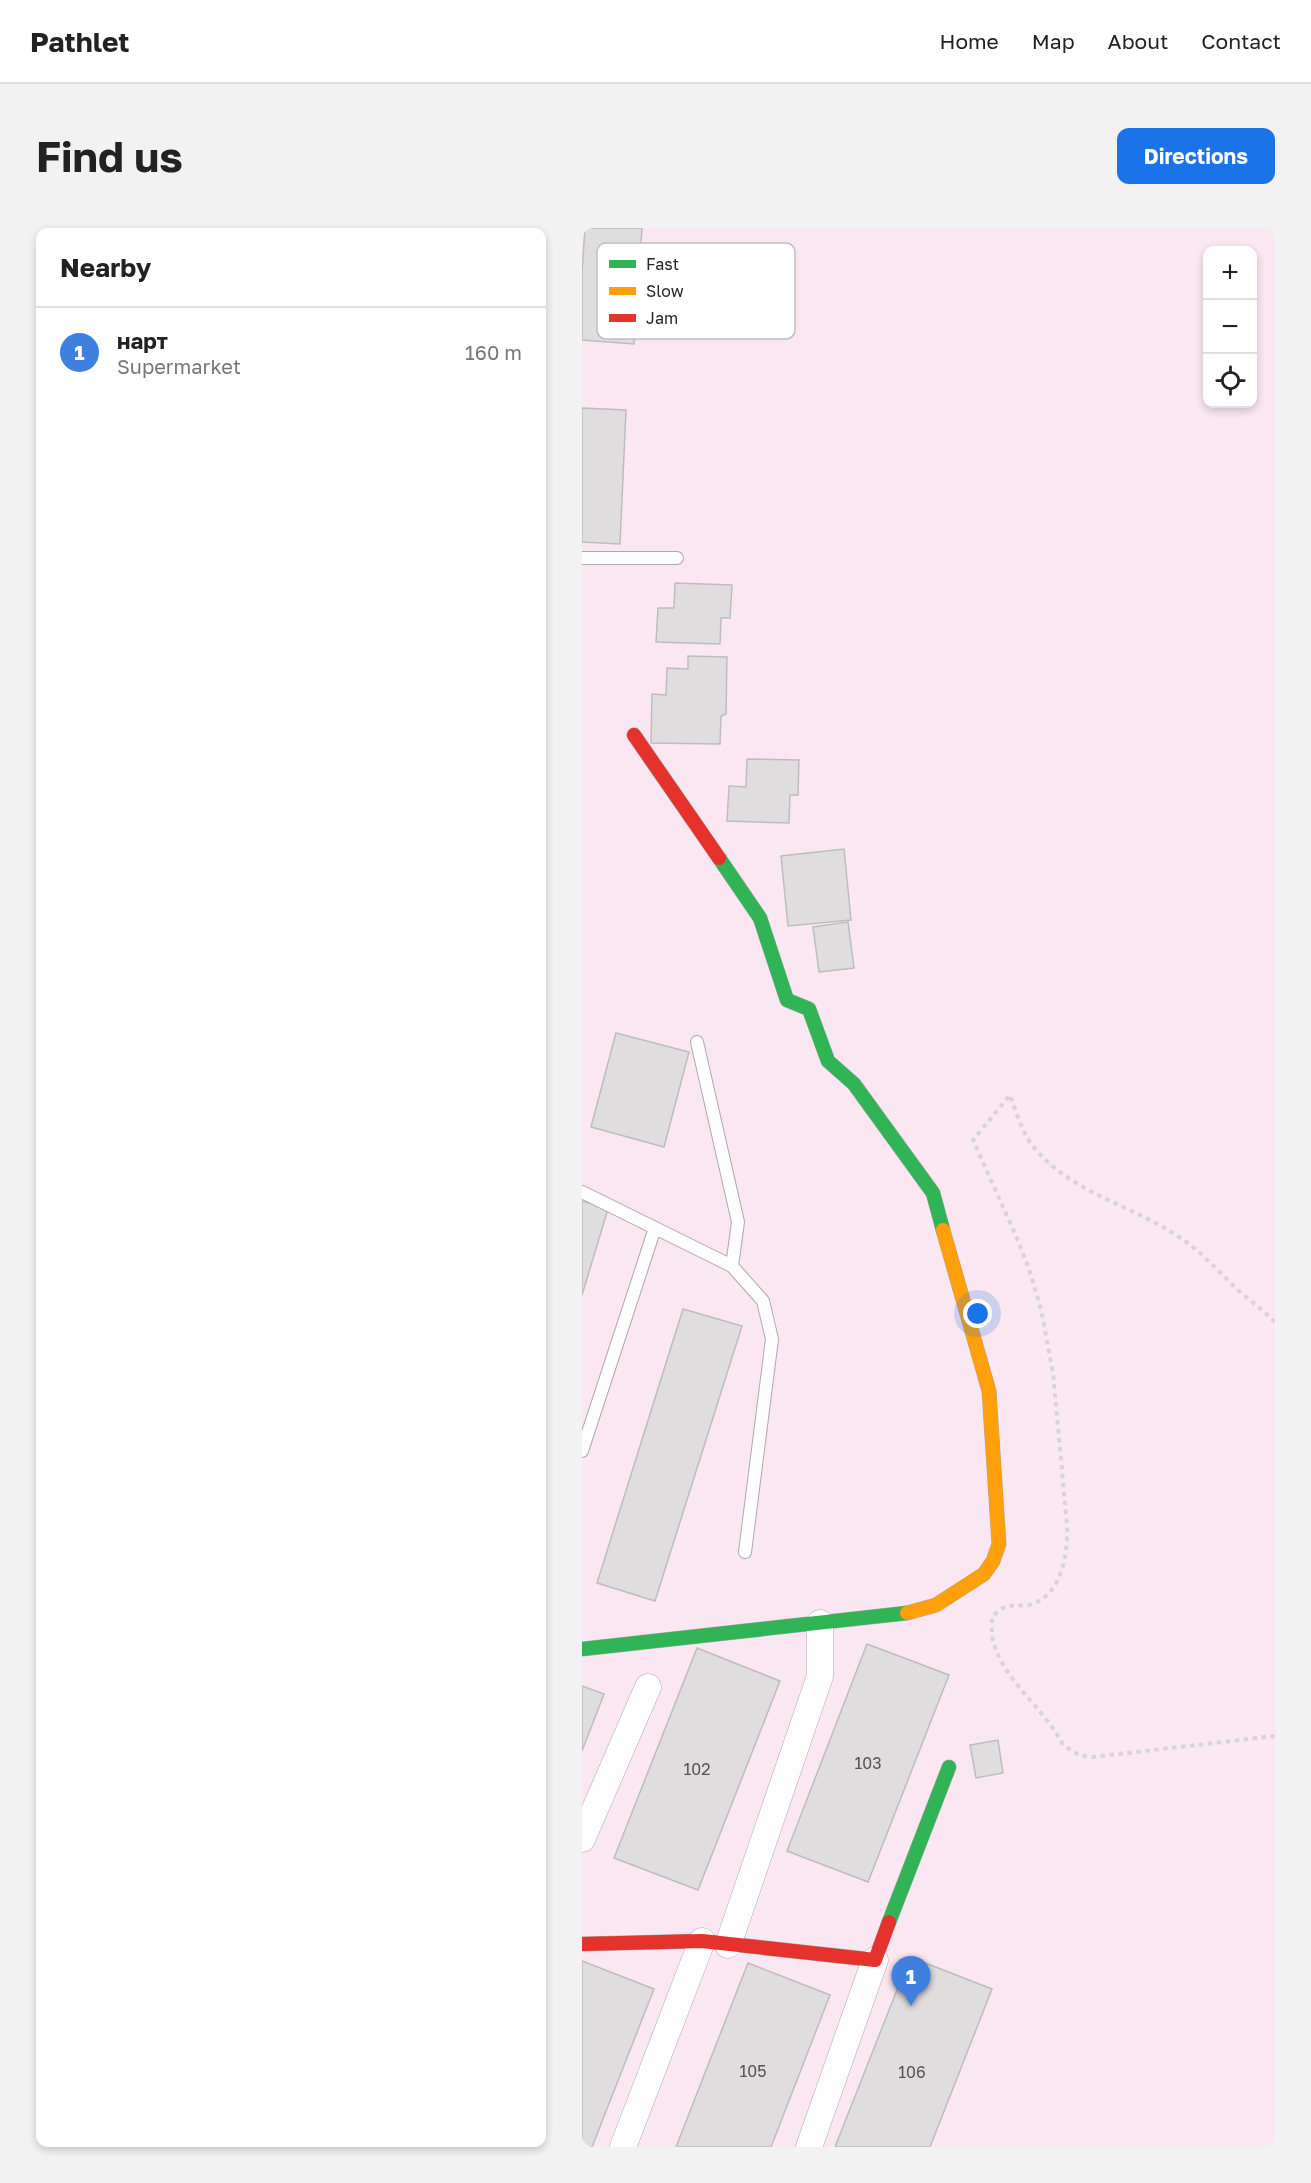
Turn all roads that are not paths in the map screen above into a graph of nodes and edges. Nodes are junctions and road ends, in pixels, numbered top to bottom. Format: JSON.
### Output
{"nodes":[{"id":1,"x":582,"y":558,"type":"edge"},
{"id":2,"x":677,"y":558,"type":"dead end"},
{"id":3,"x":634,"y":735,"type":"dead end"},
{"id":4,"x":697,"y":1042,"type":"dead end"},
{"id":5,"x":582,"y":1192,"type":"edge"},
{"id":6,"x":655,"y":1228,"type":"junction"},
{"id":7,"x":732,"y":1266,"type":"junction"},
{"id":8,"x":582,"y":1451,"type":"edge"},
{"id":9,"x":745,"y":1552,"type":"dead end"},
{"id":10,"x":820,"y":1623,"type":"junction"},
{"id":11,"x":582,"y":1649,"type":"edge"},
{"id":12,"x":648,"y":1687,"type":"dead end"},
{"id":13,"x":949,"y":1767,"type":"dead end"},
{"id":14,"x":582,"y":1839,"type":"edge"},
{"id":15,"x":702,"y":1941,"type":"junction"},
{"id":16,"x":582,"y":1944,"type":"edge"},
{"id":17,"x":728,"y":1945,"type":"junction"},
{"id":18,"x":874,"y":1960,"type":"junction"},
{"id":19,"x":622,"y":2147,"type":"edge"},
{"id":20,"x":809,"y":2147,"type":"edge"}],
"edges":[{"from":1,"to":2,"type":"lane"},
{"from":3,"to":10,"type":"street"},
{"from":4,"to":7,"type":"lane"},
{"from":5,"to":6,"type":"lane"},
{"from":6,"to":7,"type":"lane"},
{"from":6,"to":8,"type":"lane"},
{"from":7,"to":9,"type":"lane"},
{"from":10,"to":11,"type":"street"},
{"from":10,"to":17,"type":"street"},
{"from":12,"to":14,"type":"street"},
{"from":13,"to":18,"type":"street"},
{"from":15,"to":16,"type":"street"},
{"from":15,"to":17,"type":"street"},
{"from":15,"to":19,"type":"street"},
{"from":17,"to":18,"type":"street"},
{"from":18,"to":20,"type":"street"}]}
